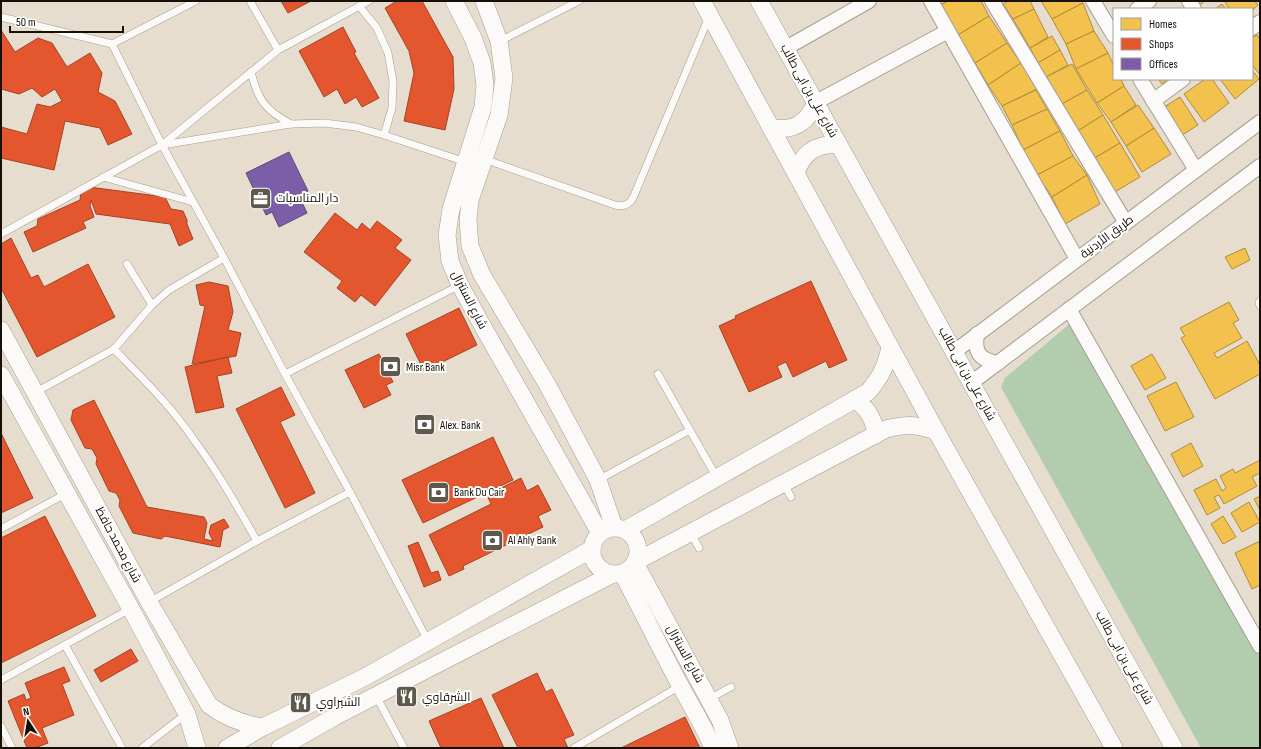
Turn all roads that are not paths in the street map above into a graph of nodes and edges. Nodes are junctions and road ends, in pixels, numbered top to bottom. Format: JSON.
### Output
{"nodes":[{"id":1,"x":196,"y":1,"type":"edge"},
{"id":2,"x":250,"y":1,"type":"edge"},
{"id":3,"x":369,"y":1,"type":"edge"},
{"id":4,"x":454,"y":1,"type":"edge"},
{"id":5,"x":484,"y":1,"type":"edge"},
{"id":6,"x":579,"y":1,"type":"edge"},
{"id":7,"x":759,"y":1,"type":"edge"},
{"id":8,"x":868,"y":1,"type":"edge"},
{"id":9,"x":931,"y":1,"type":"edge"},
{"id":10,"x":992,"y":1,"type":"edge"},
{"id":11,"x":1093,"y":1,"type":"edge"},
{"id":12,"x":1149,"y":1,"type":"edge"},
{"id":13,"x":359,"y":6,"type":"junction"},
{"id":14,"x":706,"y":8,"type":"edge"},
{"id":15,"x":1138,"y":8,"type":"edge"},
{"id":16,"x":1,"y":17,"type":"edge"},
{"id":17,"x":1112,"y":30,"type":"edge"},
{"id":18,"x":948,"y":31,"type":"junction"},
{"id":19,"x":499,"y":41,"type":"junction"},
{"id":20,"x":112,"y":44,"type":"junction"},
{"id":21,"x":786,"y":48,"type":"junction"},
{"id":22,"x":278,"y":50,"type":"junction"},
{"id":23,"x":251,"y":72,"type":"junction"},
{"id":24,"x":1141,"y":80,"type":"edge"},
{"id":25,"x":1182,"y":80,"type":"edge"},
{"id":26,"x":1153,"y":101,"type":"junction"},
{"id":27,"x":816,"y":102,"type":"junction"},
{"id":28,"x":1260,"y":122,"type":"edge"},
{"id":29,"x":291,"y":124,"type":"junction"},
{"id":30,"x":770,"y":127,"type":"junction"},
{"id":31,"x":384,"y":135,"type":"junction"},
{"id":32,"x":162,"y":145,"type":"junction"},
{"id":33,"x":839,"y":145,"type":"junction"},
{"id":34,"x":484,"y":160,"type":"junction"},
{"id":35,"x":466,"y":162,"type":"junction"},
{"id":36,"x":1260,"y":166,"type":"edge"},
{"id":37,"x":1196,"y":170,"type":"junction"},
{"id":38,"x":796,"y":173,"type":"junction"},
{"id":39,"x":103,"y":178,"type":"junction"},
{"id":40,"x":193,"y":202,"type":"junction"},
{"id":41,"x":1126,"y":223,"type":"junction"},
{"id":42,"x":1,"y":234,"type":"edge"},
{"id":43,"x":224,"y":258,"type":"junction"},
{"id":44,"x":1077,"y":259,"type":"junction"},
{"id":45,"x":127,"y":264,"type":"dead end"},
{"id":46,"x":460,"y":285,"type":"junction"},
{"id":47,"x":1260,"y":301,"type":"edge"},
{"id":48,"x":152,"y":304,"type":"junction"},
{"id":49,"x":1260,"y":306,"type":"edge"},
{"id":50,"x":1069,"y":309,"type":"junction"},
{"id":51,"x":504,"y":311,"type":"junction"},
{"id":52,"x":482,"y":325,"type":"junction"},
{"id":53,"x":1,"y":330,"type":"edge"},
{"id":54,"x":977,"y":334,"type":"junction"},
{"id":55,"x":890,"y":347,"type":"junction"},
{"id":56,"x":114,"y":349,"type":"junction"},
{"id":57,"x":954,"y":352,"type":"junction"},
{"id":58,"x":998,"y":363,"type":"junction"},
{"id":59,"x":285,"y":374,"type":"junction"},
{"id":60,"x":658,"y":374,"type":"dead end"},
{"id":61,"x":2,"y":379,"type":"edge"},
{"id":62,"x":971,"y":382,"type":"junction"},
{"id":63,"x":36,"y":392,"type":"junction"},
{"id":64,"x":855,"y":399,"type":"junction"},
{"id":65,"x":17,"y":403,"type":"junction"},
{"id":66,"x":690,"y":430,"type":"junction"},
{"id":67,"x":936,"y":431,"type":"junction"},
{"id":68,"x":876,"y":435,"type":"junction"},
{"id":69,"x":595,"y":475,"type":"junction"},
{"id":70,"x":717,"y":478,"type":"junction"},
{"id":71,"x":573,"y":485,"type":"junction"},
{"id":72,"x":350,"y":492,"type":"junction"},
{"id":73,"x":67,"y":493,"type":"junction"},
{"id":74,"x":1,"y":529,"type":"edge"},
{"id":75,"x":613,"y":530,"type":"junction"},
{"id":76,"x":257,"y":540,"type":"junction"},
{"id":77,"x":592,"y":549,"type":"junction"},
{"id":78,"x":626,"y":568,"type":"junction"},
{"id":79,"x":149,"y":602,"type":"junction"},
{"id":80,"x":131,"y":609,"type":"junction"},
{"id":81,"x":660,"y":627,"type":"junction"},
{"id":82,"x":428,"y":641,"type":"junction"},
{"id":83,"x":65,"y":645,"type":"junction"},
{"id":84,"x":1260,"y":646,"type":"edge"},
{"id":85,"x":365,"y":677,"type":"junction"},
{"id":86,"x":1,"y":680,"type":"edge"},
{"id":87,"x":680,"y":686,"type":"junction"},
{"id":88,"x":731,"y":687,"type":"dead end"},
{"id":89,"x":376,"y":696,"type":"junction"},
{"id":90,"x":709,"y":699,"type":"junction"},
{"id":91,"x":187,"y":714,"type":"junction"},
{"id":92,"x":1,"y":726,"type":"edge"},
{"id":93,"x":263,"y":727,"type":"junction"},
{"id":94,"x":1167,"y":744,"type":"edge"},
{"id":95,"x":12,"y":748,"type":"edge"},
{"id":96,"x":122,"y":748,"type":"edge"},
{"id":97,"x":142,"y":748,"type":"edge"},
{"id":98,"x":197,"y":748,"type":"edge"},
{"id":99,"x":227,"y":748,"type":"edge"},
{"id":100,"x":280,"y":748,"type":"edge"},
{"id":101,"x":404,"y":748,"type":"edge"},
{"id":102,"x":574,"y":748,"type":"edge"},
{"id":103,"x":713,"y":748,"type":"edge"},
{"id":104,"x":730,"y":748,"type":"edge"},
{"id":105,"x":1114,"y":748,"type":"edge"}],
"edges":[{"from":1,"to":20,"type":"lane"},
{"from":2,"to":22,"type":"lane"},
{"from":3,"to":13,"type":"lane"},
{"from":4,"to":35,"type":"street","name":"شارع السنترال"},
{"from":5,"to":19,"type":"street","name":"شارع السنترال"},
{"from":6,"to":19,"type":"lane"},
{"from":7,"to":21,"type":"street","name":"شارع على بن ابى طالب"},
{"from":8,"to":21,"type":"street"},
{"from":9,"to":18,"type":"street"},
{"from":10,"to":41,"type":"street"},
{"from":11,"to":17,"type":"street"},
{"from":12,"to":15,"type":"street"},
{"from":13,"to":22,"type":"lane"},
{"from":13,"to":31,"type":"lane"},
{"from":14,"to":30,"type":"street"},
{"from":14,"to":34,"type":"lane"},
{"from":16,"to":20,"type":"lane"},
{"from":18,"to":27,"type":"street"},
{"from":18,"to":44,"type":"street"},
{"from":19,"to":34,"type":"street","name":"شارع السنترال"},
{"from":20,"to":32,"type":"lane"},
{"from":21,"to":27,"type":"street","name":"شارع على بن ابى طالب"},
{"from":22,"to":23,"type":"lane"},
{"from":23,"to":29,"type":"lane"},
{"from":23,"to":32,"type":"lane"},
{"from":24,"to":26,"type":"street"},
{"from":25,"to":26,"type":"street"},
{"from":26,"to":37,"type":"street"},
{"from":27,"to":30,"type":"street"},
{"from":27,"to":33,"type":"street","name":"شارع على بن ابى طالب"},
{"from":28,"to":37,"type":"street","name":"طريق الأردنية"},
{"from":29,"to":31,"type":"lane"},
{"from":29,"to":32,"type":"lane"},
{"from":30,"to":38,"type":"street"},
{"from":31,"to":35,"type":"lane"},
{"from":32,"to":39,"type":"lane"},
{"from":32,"to":40,"type":"lane"},
{"from":33,"to":38,"type":"street"},
{"from":33,"to":57,"type":"street","name":"شارع على بن ابى طالب"},
{"from":34,"to":51,"type":"street","name":"شارع السنترال"},
{"from":35,"to":46,"type":"street","name":"شارع السنترال"},
{"from":36,"to":50,"type":"street"},
{"from":37,"to":41,"type":"street","name":"طريق الأردنية"},
{"from":38,"to":55,"type":"street"},
{"from":39,"to":40,"type":"lane"},
{"from":39,"to":42,"type":"lane"},
{"from":40,"to":43,"type":"lane"},
{"from":41,"to":44,"type":"street","name":"طريق الأردنية"},
{"from":43,"to":48,"type":"lane"},
{"from":43,"to":59,"type":"lane"},
{"from":44,"to":54,"type":"street","name":"طريق الأردنية"},
{"from":45,"to":48,"type":"lane"},
{"from":46,"to":52,"type":"street","name":"شارع السنترال"},
{"from":46,"to":59,"type":"lane"},
{"from":47,"to":49,"type":"lane"},
{"from":48,"to":56,"type":"lane"},
{"from":50,"to":58,"type":"street"},
{"from":50,"to":84,"type":"street"},
{"from":51,"to":52,"type":"street"},
{"from":51,"to":69,"type":"street","name":"شارع السنترال"},
{"from":52,"to":71,"type":"street","name":"شارع السنترال"},
{"from":53,"to":63,"type":"street","name":"شارع محمد حافظ"},
{"from":54,"to":57,"type":"street","name":"طريق الأردنية"},
{"from":54,"to":58,"type":"street"},
{"from":55,"to":64,"type":"street"},
{"from":55,"to":67,"type":"street"},
{"from":56,"to":63,"type":"lane"},
{"from":56,"to":76,"type":"lane"},
{"from":57,"to":62,"type":"street","name":"شارع على بن ابى طالب"},
{"from":58,"to":62,"type":"street"},
{"from":59,"to":72,"type":"lane"},
{"from":60,"to":66,"type":"lane"},
{"from":61,"to":65,"type":"street","name":"شارع محمد حافظ"},
{"from":62,"to":94,"type":"street","name":"شارع على بن ابى طالب"},
{"from":63,"to":65,"type":"street"},
{"from":63,"to":79,"type":"street","name":"شارع محمد حافظ"},
{"from":64,"to":68,"type":"street"},
{"from":64,"to":70,"type":"street"},
{"from":65,"to":73,"type":"street","name":"شارع محمد حافظ"},
{"from":66,"to":69,"type":"lane"},
{"from":66,"to":70,"type":"lane"},
{"from":67,"to":68,"type":"street"},
{"from":67,"to":105,"type":"street"},
{"from":68,"to":78,"type":"street"},
{"from":69,"to":71,"type":"street"},
{"from":69,"to":75,"type":"street","name":"شارع السنترال"},
{"from":70,"to":75,"type":"street"},
{"from":71,"to":75,"type":"street","name":"شارع السنترال"},
{"from":72,"to":76,"type":"lane"},
{"from":72,"to":82,"type":"lane"},
{"from":73,"to":74,"type":"lane"},
{"from":73,"to":80,"type":"street","name":"شارع محمد حافظ"},
{"from":75,"to":77,"type":"street"},
{"from":75,"to":78,"type":"street"},
{"from":76,"to":79,"type":"lane"},
{"from":77,"to":78,"type":"street"},
{"from":77,"to":82,"type":"street"},
{"from":78,"to":81,"type":"street","name":"شارع السنترال"},
{"from":78,"to":89,"type":"street"},
{"from":79,"to":93,"type":"street","name":"شارع محمد حافظ"},
{"from":80,"to":83,"type":"lane"},
{"from":80,"to":91,"type":"street","name":"شارع محمد حافظ"},
{"from":81,"to":87,"type":"street","name":"شارع السنترال"},
{"from":81,"to":90,"type":"street","name":"شارع السنترال"},
{"from":82,"to":85,"type":"street"},
{"from":83,"to":86,"type":"lane"},
{"from":83,"to":96,"type":"lane"},
{"from":85,"to":89,"type":"street"},
{"from":85,"to":93,"type":"street"},
{"from":87,"to":102,"type":"lane"},
{"from":87,"to":103,"type":"street","name":"شارع السنترال"},
{"from":88,"to":90,"type":"lane"},
{"from":89,"to":100,"type":"street"},
{"from":89,"to":101,"type":"lane"},
{"from":90,"to":104,"type":"street","name":"شارع السنترال"},
{"from":91,"to":97,"type":"lane"},
{"from":91,"to":98,"type":"street","name":"شارع محمد حافظ"},
{"from":92,"to":95,"type":"lane"},
{"from":93,"to":99,"type":"street"}]}
